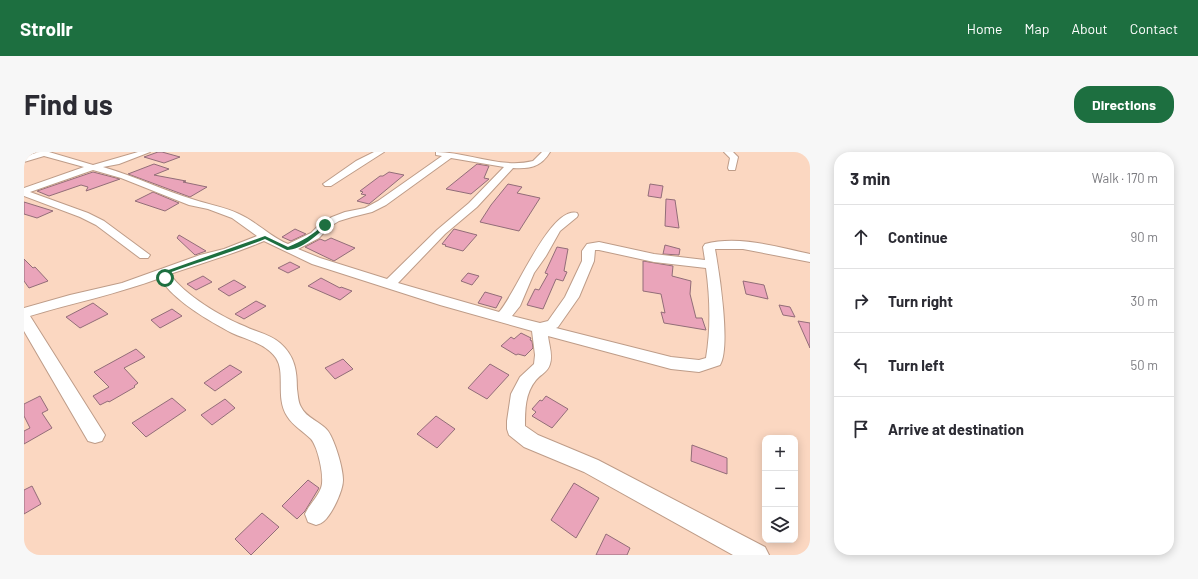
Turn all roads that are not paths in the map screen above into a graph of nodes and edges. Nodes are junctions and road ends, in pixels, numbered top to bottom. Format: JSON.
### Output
{"nodes":[{"id":1,"x":146,"y":152,"type":"edge"},
{"id":2,"x":380,"y":152,"type":"edge"},
{"id":3,"x":434,"y":152,"type":"edge"},
{"id":4,"x":546,"y":152,"type":"edge"},
{"id":5,"x":728,"y":152,"type":"edge"},
{"id":6,"x":43,"y":153,"type":"edge"},
{"id":7,"x":450,"y":155,"type":"junction"},
{"id":8,"x":24,"y":158,"type":"edge"},
{"id":9,"x":511,"y":165,"type":"junction"},
{"id":10,"x":94,"y":167,"type":"junction"},
{"id":11,"x":732,"y":168,"type":"dead end"},
{"id":12,"x":328,"y":184,"type":"dead end"},
{"id":13,"x":24,"y":192,"type":"edge"},
{"id":14,"x":573,"y":215,"type":"dead end"},
{"id":15,"x":265,"y":237,"type":"junction"},
{"id":16,"x":288,"y":249,"type":"junction"},
{"id":17,"x":144,"y":254,"type":"dead end"},
{"id":18,"x":810,"y":258,"type":"edge"},
{"id":19,"x":712,"y":265,"type":"junction"},
{"id":20,"x":163,"y":273,"type":"junction"},
{"id":21,"x":390,"y":285,"type":"junction"},
{"id":22,"x":24,"y":314,"type":"edge"},
{"id":23,"x":503,"y":317,"type":"junction"},
{"id":24,"x":24,"y":318,"type":"edge"},
{"id":25,"x":540,"y":328,"type":"junction"},
{"id":26,"x":95,"y":435,"type":"dead end"},
{"id":27,"x":316,"y":514,"type":"dead end"},
{"id":28,"x":757,"y":555,"type":"edge"}],
"edges":[{"from":1,"to":10,"type":"street"},
{"from":2,"to":12,"type":"street"},
{"from":3,"to":7,"type":"street"},
{"from":4,"to":9,"type":"street"},
{"from":5,"to":11,"type":"street"},
{"from":6,"to":8,"type":"street"},
{"from":6,"to":10,"type":"street"},
{"from":7,"to":9,"type":"street"},
{"from":7,"to":16,"type":"street"},
{"from":9,"to":21,"type":"street"},
{"from":10,"to":13,"type":"street"},
{"from":10,"to":15,"type":"street"},
{"from":13,"to":17,"type":"street"},
{"from":14,"to":23,"type":"street"},
{"from":15,"to":16,"type":"street"},
{"from":15,"to":20,"type":"street"},
{"from":16,"to":21,"type":"street"},
{"from":18,"to":19,"type":"street"},
{"from":19,"to":25,"type":"street"},
{"from":19,"to":25,"type":"street"},
{"from":20,"to":22,"type":"street"},
{"from":20,"to":27,"type":"street"},
{"from":21,"to":23,"type":"street"},
{"from":23,"to":25,"type":"street"},
{"from":24,"to":26,"type":"street"},
{"from":25,"to":28,"type":"street"}]}
